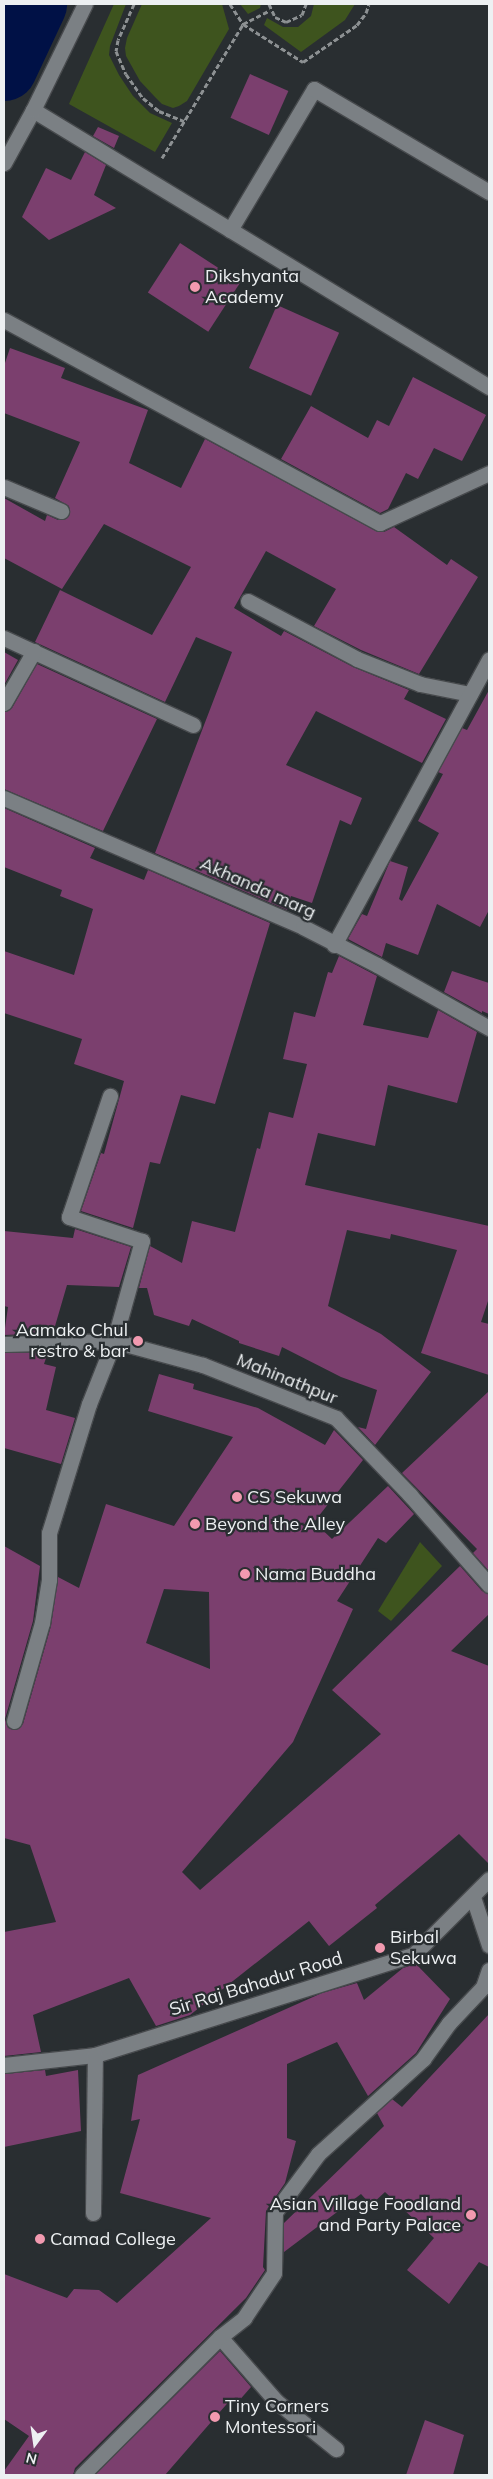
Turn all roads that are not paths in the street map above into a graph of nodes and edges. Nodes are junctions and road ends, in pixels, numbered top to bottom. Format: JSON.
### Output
{"nodes":[{"id":1,"x":85,"y":4,"type":"edge"},
{"id":2,"x":33,"y":110,"type":"junction"},
{"id":3,"x":4,"y":163,"type":"edge"},
{"id":4,"x":489,"y":192,"type":"edge"},
{"id":5,"x":230,"y":230,"type":"junction"},
{"id":6,"x":4,"y":320,"type":"edge"},
{"id":7,"x":489,"y":387,"type":"edge"},
{"id":8,"x":489,"y":472,"type":"edge"},
{"id":9,"x":4,"y":487,"type":"edge"},
{"id":10,"x":61,"y":511,"type":"dead end"},
{"id":11,"x":248,"y":601,"type":"dead end"},
{"id":12,"x":4,"y":638,"type":"edge"},
{"id":13,"x":34,"y":652,"type":"junction"},
{"id":14,"x":489,"y":659,"type":"edge"},
{"id":15,"x":470,"y":694,"type":"junction"},
{"id":16,"x":4,"y":703,"type":"edge"},
{"id":17,"x":193,"y":725,"type":"dead end"},
{"id":18,"x":4,"y":798,"type":"edge"},
{"id":19,"x":334,"y":945,"type":"junction"},
{"id":20,"x":489,"y":1028,"type":"edge"},
{"id":21,"x":110,"y":1096,"type":"dead end"},
{"id":22,"x":114,"y":1341,"type":"junction"},
{"id":23,"x":4,"y":1344,"type":"edge"},
{"id":24,"x":489,"y":1585,"type":"edge"},
{"id":25,"x":14,"y":1721,"type":"dead end"},
{"id":26,"x":489,"y":1879,"type":"edge"},
{"id":27,"x":473,"y":1896,"type":"junction"},
{"id":28,"x":489,"y":1945,"type":"edge"},
{"id":29,"x":489,"y":1970,"type":"edge"},
{"id":30,"x":95,"y":2055,"type":"junction"},
{"id":31,"x":4,"y":2065,"type":"edge"},
{"id":32,"x":93,"y":2213,"type":"dead end"},
{"id":33,"x":220,"y":2336,"type":"junction"},
{"id":34,"x":336,"y":2449,"type":"dead end"},
{"id":35,"x":82,"y":2475,"type":"edge"}],
"edges":[{"from":1,"to":2,"type":"street"},
{"from":2,"to":3,"type":"street"},
{"from":2,"to":5,"type":"street"},
{"from":4,"to":5,"type":"street"},
{"from":5,"to":7,"type":"street"},
{"from":6,"to":8,"type":"street"},
{"from":9,"to":10,"type":"street"},
{"from":11,"to":15,"type":"street"},
{"from":12,"to":13,"type":"street"},
{"from":13,"to":16,"type":"street"},
{"from":13,"to":17,"type":"street"},
{"from":14,"to":15,"type":"street"},
{"from":15,"to":19,"type":"street"},
{"from":18,"to":19,"type":"street","name":"Akhanda marg"},
{"from":19,"to":20,"type":"street","name":"Akhanda marg"},
{"from":21,"to":22,"type":"street"},
{"from":22,"to":23,"type":"street","name":"Mahinathpur"},
{"from":22,"to":24,"type":"street","name":"Mahinathpur"},
{"from":22,"to":25,"type":"street"},
{"from":26,"to":27,"type":"street","name":"Sir Raj Bahadur Road"},
{"from":27,"to":28,"type":"street"},
{"from":27,"to":30,"type":"street","name":"Sir Raj Bahadur Road"},
{"from":29,"to":33,"type":"street"},
{"from":30,"to":31,"type":"street","name":"Sir Raj Bahadur Road"},
{"from":30,"to":32,"type":"street"},
{"from":33,"to":34,"type":"street"},
{"from":33,"to":35,"type":"street"}]}
